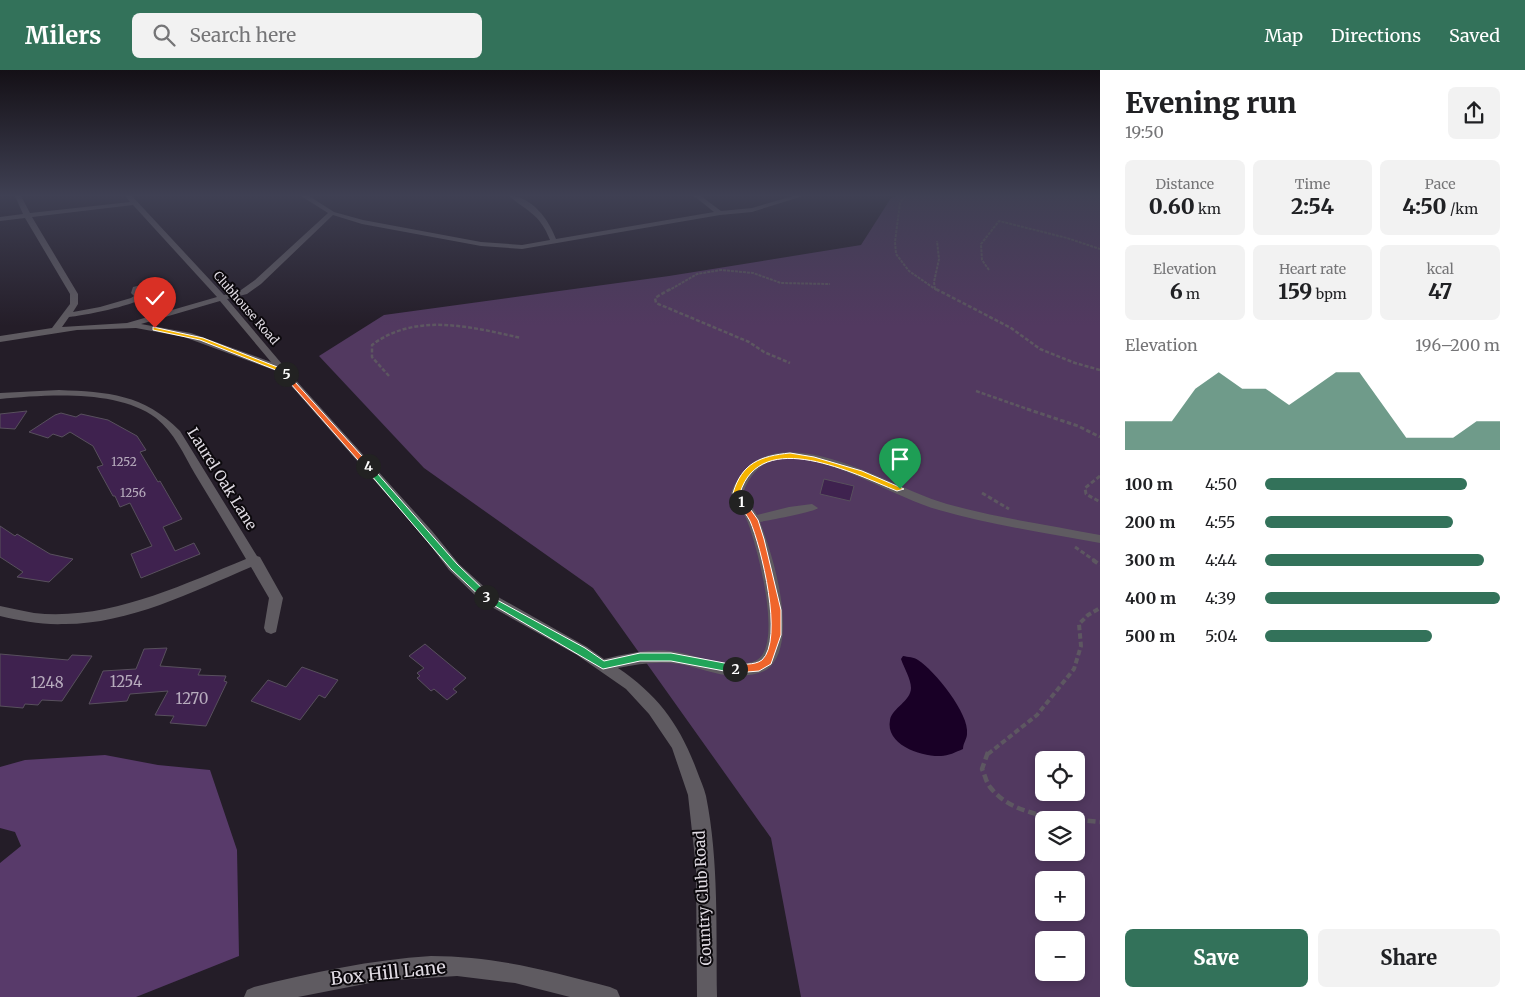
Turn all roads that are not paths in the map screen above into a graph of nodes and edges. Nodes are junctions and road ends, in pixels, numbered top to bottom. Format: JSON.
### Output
{"nodes":[{"id":1,"x":42,"y":239,"type":"edge"},
{"id":2,"x":168,"y":239,"type":"edge"},
{"id":3,"x":304,"y":239,"type":"edge"},
{"id":4,"x":452,"y":239,"type":"edge"},
{"id":5,"x":570,"y":239,"type":"edge"},
{"id":6,"x":554,"y":242,"type":"joint"},
{"id":7,"x":139,"y":296,"type":"dead end"},
{"id":8,"x":222,"y":298,"type":"junction"},
{"id":9,"x":66,"y":315,"type":"junction"},
{"id":10,"x":123,"y":326,"type":"junction"},
{"id":11,"x":55,"y":330,"type":"junction"},
{"id":12,"x":0,"y":340,"type":"edge"},
{"id":13,"x":283,"y":371,"type":"junction"},
{"id":14,"x":0,"y":396,"type":"edge"},
{"id":15,"x":812,"y":508,"type":"dead end"},
{"id":16,"x":754,"y":520,"type":"junction"},
{"id":17,"x":1100,"y":539,"type":"edge"},
{"id":18,"x":255,"y":560,"type":"junction"},
{"id":19,"x":0,"y":611,"type":"edge"},
{"id":20,"x":271,"y":628,"type":"dead end"},
{"id":21,"x":603,"y":665,"type":"junction"},
{"id":22,"x":254,"y":997,"type":"edge"},
{"id":23,"x":610,"y":997,"type":"edge"},
{"id":24,"x":707,"y":997,"type":"edge"}],
"edges":[{"from":1,"to":9,"type":"street"},
{"from":2,"to":8,"type":"street","name":"Clubhouse Road"},
{"from":3,"to":8,"type":"street"},
{"from":4,"to":6,"type":"street"},
{"from":5,"to":6,"type":"street"},
{"from":7,"to":9,"type":"street"},
{"from":8,"to":10,"type":"street"},
{"from":8,"to":13,"type":"street","name":"Clubhouse Road"},
{"from":9,"to":11,"type":"street"},
{"from":10,"to":11,"type":"street","name":"Country Club Road"},
{"from":10,"to":13,"type":"street","name":"Country Club Road"},
{"from":11,"to":12,"type":"street","name":"Country Club Road"},
{"from":13,"to":21,"type":"street","name":"Country Club Road"},
{"from":14,"to":18,"type":"street","name":"Laurel Oak Lane"},
{"from":15,"to":16,"type":"street"},
{"from":16,"to":17,"type":"street"},
{"from":16,"to":21,"type":"street"},
{"from":18,"to":19,"type":"street"},
{"from":18,"to":20,"type":"street","name":"Laurel Oak Lane"},
{"from":21,"to":24,"type":"street","name":"Country Club Road"},
{"from":22,"to":23,"type":"street","name":"Box Hill Lane"}]}
